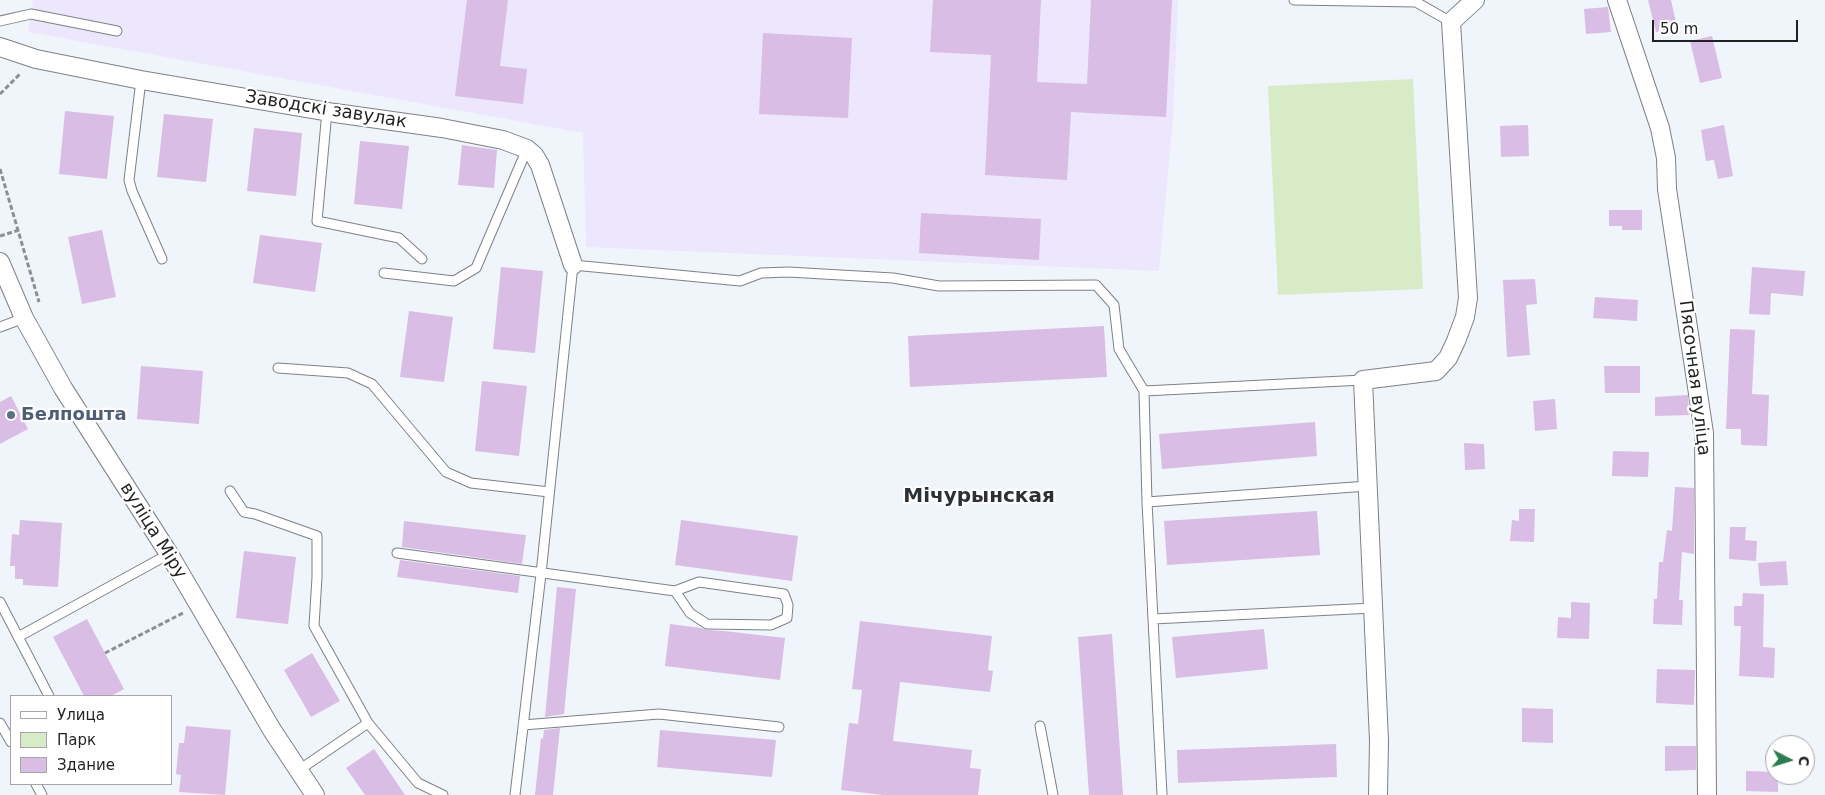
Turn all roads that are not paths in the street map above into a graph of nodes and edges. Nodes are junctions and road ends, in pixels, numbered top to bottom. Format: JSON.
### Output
{"nodes":[{"id":1,"x":1294,"y":0,"type":"edge"},
{"id":2,"x":1475,"y":0,"type":"edge"},
{"id":3,"x":1617,"y":0,"type":"edge"},
{"id":4,"x":0,"y":21,"type":"edge"},
{"id":5,"x":1451,"y":22,"type":"junction"},
{"id":6,"x":117,"y":31,"type":"dead end"},
{"id":7,"x":0,"y":47,"type":"edge"},
{"id":8,"x":141,"y":80,"type":"junction"},
{"id":9,"x":327,"y":111,"type":"junction"},
{"id":10,"x":527,"y":149,"type":"junction"},
{"id":11,"x":162,"y":259,"type":"dead end"},
{"id":12,"x":422,"y":260,"type":"dead end"},
{"id":13,"x":0,"y":262,"type":"edge"},
{"id":14,"x":574,"y":265,"type":"junction"},
{"id":15,"x":384,"y":272,"type":"dead end"},
{"id":16,"x":24,"y":318,"type":"junction"},
{"id":17,"x":0,"y":326,"type":"edge"},
{"id":18,"x":278,"y":368,"type":"dead end"},
{"id":19,"x":1363,"y":380,"type":"junction"},
{"id":20,"x":1144,"y":390,"type":"junction"},
{"id":21,"x":1368,"y":486,"type":"junction"},
{"id":22,"x":230,"y":491,"type":"dead end"},
{"id":23,"x":549,"y":492,"type":"junction"},
{"id":24,"x":1147,"y":502,"type":"junction"},
{"id":25,"x":397,"y":553,"type":"dead end"},
{"id":26,"x":169,"y":554,"type":"junction"},
{"id":27,"x":541,"y":574,"type":"junction"},
{"id":28,"x":675,"y":592,"type":"junction"},
{"id":29,"x":0,"y":602,"type":"edge"},
{"id":30,"x":1373,"y":608,"type":"junction"},
{"id":31,"x":1153,"y":619,"type":"junction"},
{"id":32,"x":18,"y":637,"type":"junction"},
{"id":33,"x":48,"y":695,"type":"edge"},
{"id":34,"x":0,"y":723,"type":"edge"},
{"id":35,"x":368,"y":723,"type":"junction"},
{"id":36,"x":523,"y":725,"type":"junction"},
{"id":37,"x":1040,"y":726,"type":"dead end"},
{"id":38,"x":779,"y":727,"type":"dead end"},
{"id":39,"x":10,"y":740,"type":"edge"},
{"id":40,"x":299,"y":770,"type":"junction"},
{"id":41,"x":315,"y":795,"type":"edge"},
{"id":42,"x":443,"y":795,"type":"edge"},
{"id":43,"x":514,"y":795,"type":"edge"},
{"id":44,"x":1053,"y":795,"type":"edge"},
{"id":45,"x":1162,"y":795,"type":"edge"},
{"id":46,"x":1378,"y":795,"type":"edge"},
{"id":47,"x":1707,"y":795,"type":"edge"}],
"edges":[{"from":1,"to":5,"type":"lane"},
{"from":2,"to":5,"type":"street"},
{"from":3,"to":47,"type":"street","name":"Пясочная вуліца"},
{"from":4,"to":6,"type":"lane"},
{"from":5,"to":19,"type":"street"},
{"from":7,"to":8,"type":"street","name":"Заводскі завулак"},
{"from":8,"to":9,"type":"street","name":"Заводскі завулак"},
{"from":8,"to":11,"type":"lane"},
{"from":9,"to":10,"type":"street","name":"Заводскі завулак"},
{"from":9,"to":12,"type":"lane"},
{"from":10,"to":14,"type":"street"},
{"from":10,"to":15,"type":"lane"},
{"from":13,"to":16,"type":"street","name":"вуліца Міру"},
{"from":14,"to":20,"type":"lane"},
{"from":14,"to":23,"type":"lane"},
{"from":16,"to":17,"type":"lane"},
{"from":16,"to":26,"type":"street","name":"вуліца Міру"},
{"from":18,"to":23,"type":"lane"},
{"from":19,"to":20,"type":"lane"},
{"from":19,"to":21,"type":"street"},
{"from":20,"to":24,"type":"lane"},
{"from":21,"to":24,"type":"lane"},
{"from":21,"to":30,"type":"street"},
{"from":22,"to":35,"type":"lane"},
{"from":23,"to":27,"type":"lane"},
{"from":24,"to":31,"type":"lane"},
{"from":25,"to":27,"type":"lane"},
{"from":26,"to":32,"type":"lane"},
{"from":26,"to":40,"type":"street","name":"вуліца Міру"},
{"from":27,"to":28,"type":"lane"},
{"from":27,"to":36,"type":"lane"},
{"from":28,"to":28,"type":"lane"},
{"from":29,"to":32,"type":"lane"},
{"from":30,"to":31,"type":"lane"},
{"from":30,"to":46,"type":"street"},
{"from":31,"to":45,"type":"lane"},
{"from":32,"to":33,"type":"lane"},
{"from":34,"to":39,"type":"lane"},
{"from":35,"to":40,"type":"lane"},
{"from":35,"to":42,"type":"lane"},
{"from":36,"to":38,"type":"lane"},
{"from":36,"to":43,"type":"lane"},
{"from":37,"to":44,"type":"lane"},
{"from":40,"to":41,"type":"street","name":"вуліца Міру"}]}
